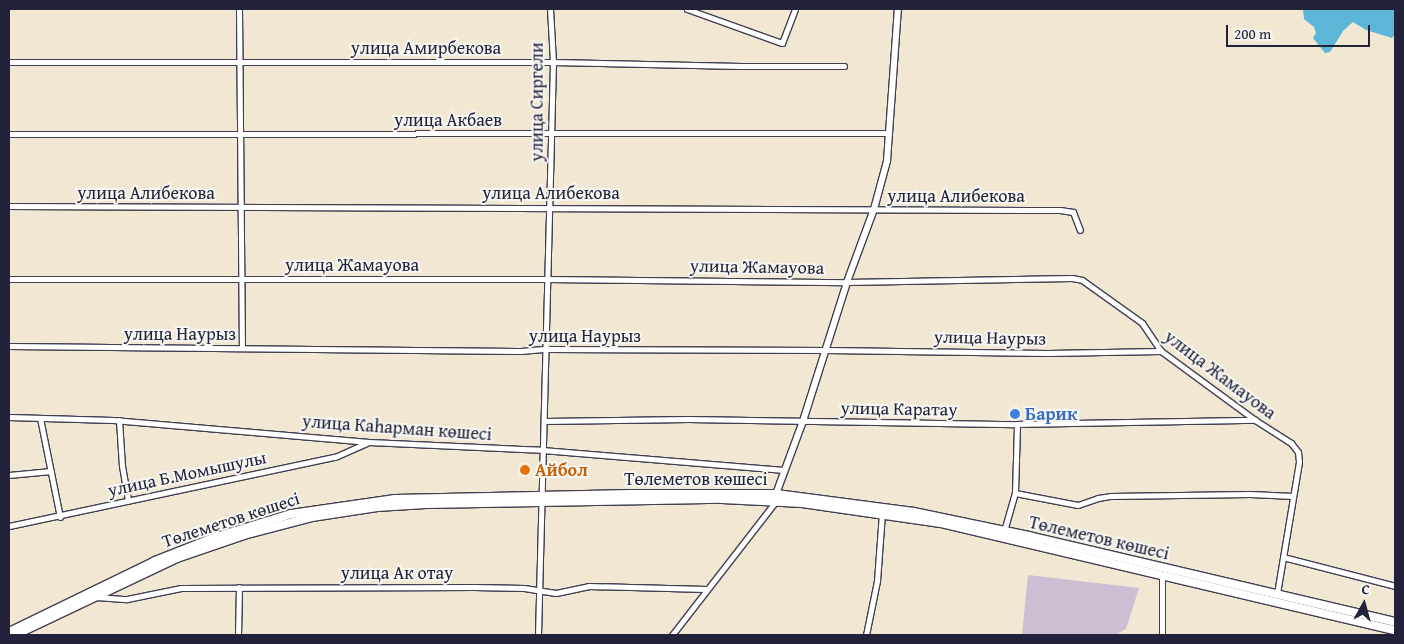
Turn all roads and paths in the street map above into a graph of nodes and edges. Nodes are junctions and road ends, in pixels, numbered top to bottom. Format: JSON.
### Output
{"nodes":[{"id":1,"x":239,"y":9,"type":"edge"},
{"id":2,"x":550,"y":9,"type":"edge"},
{"id":3,"x":687,"y":9,"type":"edge"},
{"id":4,"x":795,"y":9,"type":"edge"},
{"id":5,"x":898,"y":9,"type":"edge"},
{"id":6,"x":703,"y":12,"type":"edge"},
{"id":7,"x":9,"y":62,"type":"edge"},
{"id":8,"x":241,"y":62,"type":"junction"},
{"id":9,"x":553,"y":62,"type":"junction"},
{"id":10,"x":844,"y":66,"type":"dead end"},
{"id":11,"x":552,"y":133,"type":"junction"},
{"id":12,"x":888,"y":133,"type":"junction"},
{"id":13,"x":9,"y":134,"type":"edge"},
{"id":14,"x":241,"y":134,"type":"junction"},
{"id":15,"x":9,"y":206,"type":"edge"},
{"id":16,"x":242,"y":206,"type":"junction"},
{"id":17,"x":550,"y":207,"type":"junction"},
{"id":18,"x":874,"y":209,"type":"junction"},
{"id":19,"x":1080,"y":230,"type":"dead end"},
{"id":20,"x":9,"y":279,"type":"edge"},
{"id":21,"x":241,"y":279,"type":"junction"},
{"id":22,"x":547,"y":279,"type":"junction"},
{"id":23,"x":847,"y":282,"type":"junction"},
{"id":24,"x":9,"y":346,"type":"edge"},
{"id":25,"x":242,"y":348,"type":"junction"},
{"id":26,"x":546,"y":348,"type":"junction"},
{"id":27,"x":826,"y":350,"type":"junction"},
{"id":28,"x":1161,"y":351,"type":"junction"},
{"id":29,"x":9,"y":417,"type":"edge"},
{"id":30,"x":40,"y":418,"type":"junction"},
{"id":31,"x":119,"y":420,"type":"junction"},
{"id":32,"x":1255,"y":420,"type":"junction"},
{"id":33,"x":544,"y":421,"type":"junction"},
{"id":34,"x":803,"y":422,"type":"junction"},
{"id":35,"x":1017,"y":424,"type":"junction"},
{"id":36,"x":369,"y":442,"type":"junction"},
{"id":37,"x":542,"y":450,"type":"junction"},
{"id":38,"x":784,"y":470,"type":"junction"},
{"id":39,"x":51,"y":471,"type":"junction"},
{"id":40,"x":9,"y":475,"type":"edge"},
{"id":41,"x":1015,"y":493,"type":"junction"},
{"id":42,"x":1293,"y":496,"type":"junction"},
{"id":43,"x":776,"y":498,"type":"junction"},
{"id":44,"x":540,"y":499,"type":"junction"},
{"id":45,"x":128,"y":500,"type":"junction"},
{"id":46,"x":882,"y":510,"type":"junction"},
{"id":47,"x":60,"y":517,"type":"junction"},
{"id":48,"x":9,"y":526,"type":"edge"},
{"id":49,"x":1004,"y":531,"type":"junction"},
{"id":50,"x":1284,"y":557,"type":"junction"},
{"id":51,"x":1162,"y":572,"type":"junction"},
{"id":52,"x":1395,"y":586,"type":"edge"},
{"id":53,"x":239,"y":587,"type":"junction"},
{"id":54,"x":706,"y":589,"type":"junction"},
{"id":55,"x":539,"y":590,"type":"junction"},
{"id":56,"x":93,"y":594,"type":"junction"},
{"id":57,"x":1277,"y":594,"type":"junction"},
{"id":58,"x":1395,"y":622,"type":"edge"},
{"id":59,"x":1395,"y":630,"type":"edge"},
{"id":60,"x":9,"y":632,"type":"edge"},
{"id":61,"x":15,"y":635,"type":"edge"},
{"id":62,"x":238,"y":635,"type":"edge"},
{"id":63,"x":538,"y":635,"type":"edge"},
{"id":64,"x":672,"y":635,"type":"edge"},
{"id":65,"x":866,"y":635,"type":"edge"},
{"id":66,"x":1162,"y":635,"type":"edge"}],
"edges":[{"from":1,"to":8,"type":"street"},
{"from":2,"to":9,"type":"street","name":"улица Сиргели"},
{"from":3,"to":6,"type":"street"},
{"from":4,"to":6,"type":"street"},
{"from":5,"to":12,"type":"street"},
{"from":7,"to":8,"type":"street","name":"улица Амирбекова"},
{"from":8,"to":9,"type":"street","name":"улица Амирбекова"},
{"from":8,"to":14,"type":"street"},
{"from":9,"to":10,"type":"street","name":"улица Амирбекова"},
{"from":9,"to":11,"type":"street","name":"улица Сиргели"},
{"from":11,"to":12,"type":"street","name":"улица Акбаев"},
{"from":11,"to":14,"type":"street","name":"улица Акбаев"},
{"from":11,"to":17,"type":"street","name":"улица Сиргели"},
{"from":12,"to":18,"type":"street"},
{"from":13,"to":14,"type":"street","name":"улица Акбаев"},
{"from":14,"to":16,"type":"street"},
{"from":15,"to":16,"type":"street","name":"улица Алибекова"},
{"from":16,"to":17,"type":"street","name":"улица Алибекова"},
{"from":16,"to":21,"type":"street"},
{"from":17,"to":18,"type":"street","name":"улица Алибекова"},
{"from":17,"to":22,"type":"street","name":"улица Сиргели"},
{"from":18,"to":19,"type":"street","name":"улица Алибекова"},
{"from":18,"to":23,"type":"street"},
{"from":20,"to":21,"type":"street","name":"улица Жамауова"},
{"from":21,"to":22,"type":"street","name":"улица Жамауова"},
{"from":21,"to":25,"type":"street"},
{"from":22,"to":23,"type":"street","name":"улица Жамауова"},
{"from":22,"to":26,"type":"street","name":"улица Сиргели"},
{"from":23,"to":27,"type":"street"},
{"from":23,"to":28,"type":"street","name":"улица Жамауова"},
{"from":24,"to":25,"type":"street","name":"улица Наурыз"},
{"from":25,"to":26,"type":"street","name":"улица Наурыз"},
{"from":26,"to":27,"type":"street","name":"улица Наурыз"},
{"from":26,"to":33,"type":"street","name":"улица Сиргели"},
{"from":27,"to":28,"type":"street","name":"улица Наурыз"},
{"from":27,"to":34,"type":"street"},
{"from":28,"to":32,"type":"street","name":"улица Жамауова"},
{"from":29,"to":30,"type":"street","name":"улица Каһарман көшесі"},
{"from":30,"to":31,"type":"street","name":"улица Каһарман көшесі"},
{"from":30,"to":39,"type":"street"},
{"from":31,"to":36,"type":"street","name":"улица Каһарман көшесі"},
{"from":31,"to":45,"type":"street"},
{"from":32,"to":35,"type":"street","name":"улица Каратау"},
{"from":32,"to":42,"type":"street","name":"улица Жамауова"},
{"from":33,"to":34,"type":"street","name":"улица Каратау"},
{"from":33,"to":37,"type":"street","name":"улица Сиргели"},
{"from":34,"to":35,"type":"street","name":"улица Каратау"},
{"from":34,"to":38,"type":"street"},
{"from":35,"to":41,"type":"street"},
{"from":36,"to":37,"type":"street","name":"улица Каһарман көшесі"},
{"from":36,"to":45,"type":"street","name":"улица Б.Момышулы"},
{"from":37,"to":38,"type":"street","name":"улица Каһарман көшесі"},
{"from":37,"to":44,"type":"street","name":"улица Сиргели"},
{"from":38,"to":43,"type":"street"},
{"from":39,"to":40,"type":"street"},
{"from":39,"to":47,"type":"street"},
{"from":41,"to":42,"type":"street"},
{"from":41,"to":49,"type":"street"},
{"from":42,"to":50,"type":"street","name":"улица Жамауова"},
{"from":43,"to":44,"type":"main road","name":"Төлеметов көшесі"},
{"from":43,"to":46,"type":"main road","name":"Төлеметов көшесі"},
{"from":43,"to":54,"type":"street"},
{"from":44,"to":55,"type":"street","name":"улица Сиргели"},
{"from":44,"to":56,"type":"main road","name":"Төлеметов көшесі"},
{"from":45,"to":47,"type":"street","name":"улица Б.Момышулы"},
{"from":46,"to":49,"type":"main road","name":"Төлеметов көшесі"},
{"from":46,"to":51,"type":"main road","name":"Төлеметов көшесі"},
{"from":46,"to":65,"type":"street"},
{"from":47,"to":48,"type":"street","name":"улица Б.Момышулы"},
{"from":49,"to":51,"type":"main road","name":"Төлеметов көшесі"},
{"from":50,"to":52,"type":"street"},
{"from":50,"to":57,"type":"street","name":"улица Жамауова"},
{"from":51,"to":57,"type":"main road","name":"Төлеметов көшесі"},
{"from":51,"to":59,"type":"main road","name":"Төлеметов көшесі"},
{"from":51,"to":66,"type":"street"},
{"from":53,"to":55,"type":"street","name":"улица Ак отау"},
{"from":53,"to":56,"type":"street","name":"улица Ак отау"},
{"from":53,"to":62,"type":"street"},
{"from":54,"to":55,"type":"street","name":"улица Ак отау"},
{"from":54,"to":64,"type":"street"},
{"from":55,"to":63,"type":"street","name":"улица Сиргели"},
{"from":56,"to":60,"type":"main road","name":"Төлеметов көшесі"},
{"from":56,"to":61,"type":"main road","name":"Төлеметов көшесі"},
{"from":57,"to":58,"type":"main road","name":"Төлеметов көшесі"}]}
